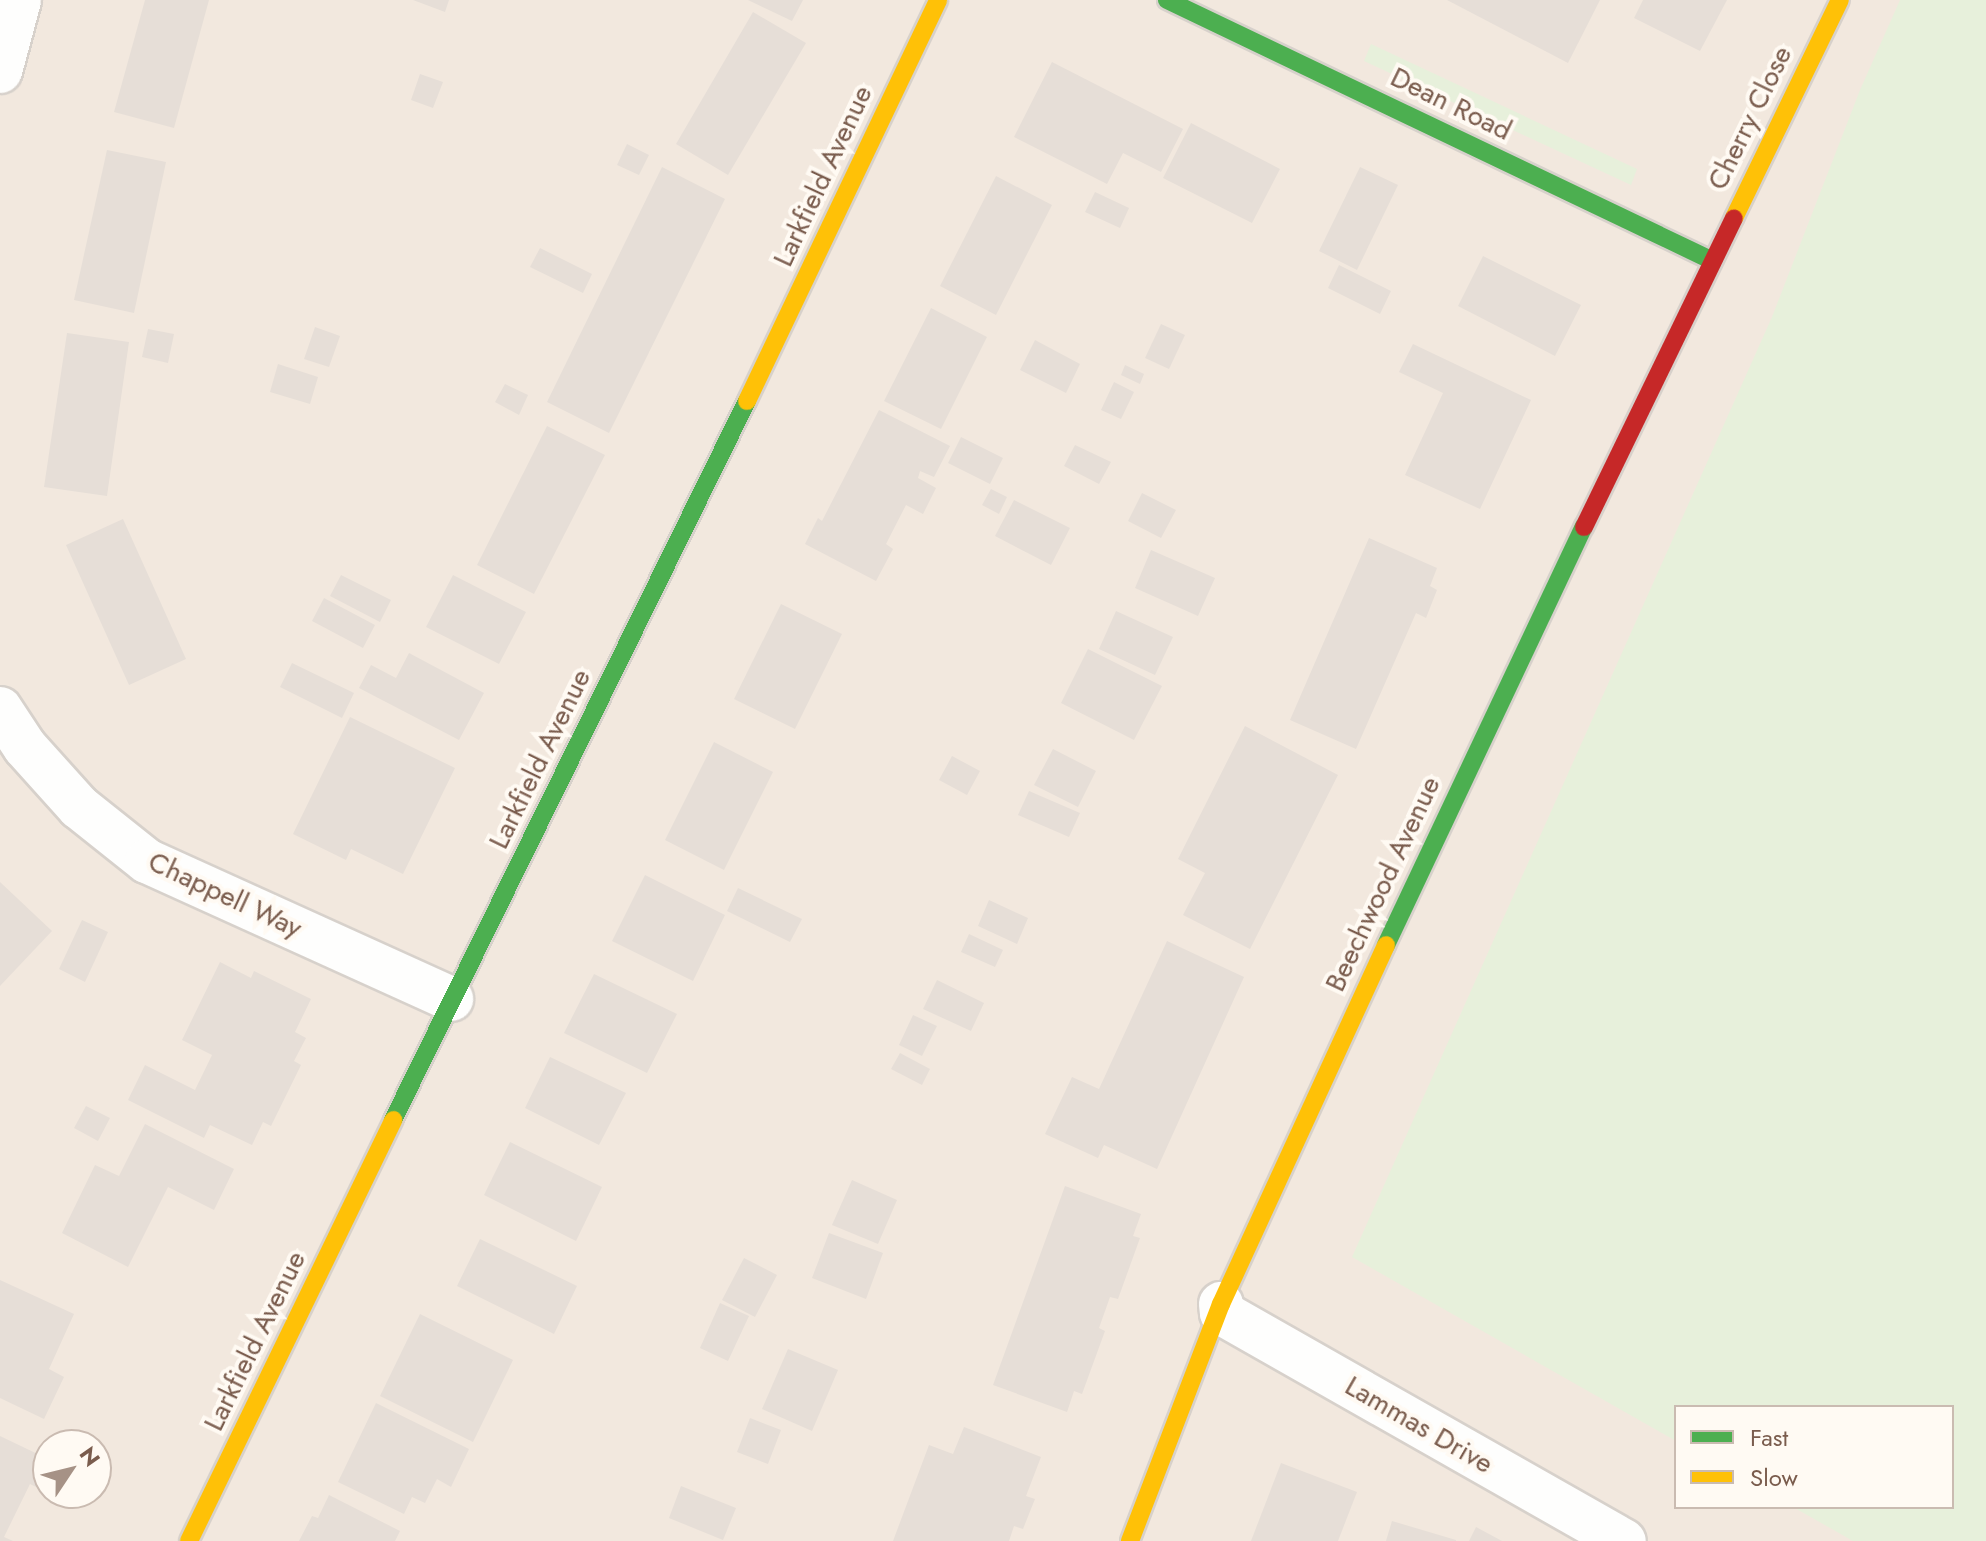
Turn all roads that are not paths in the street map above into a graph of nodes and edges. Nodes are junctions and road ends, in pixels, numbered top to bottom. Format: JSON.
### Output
{"nodes":[{"id":1,"x":19,"y":0,"type":"edge"},
{"id":2,"x":938,"y":0,"type":"edge"},
{"id":3,"x":1167,"y":0,"type":"edge"},
{"id":4,"x":1840,"y":0,"type":"edge"},
{"id":5,"x":0,"y":71,"type":"edge"},
{"id":6,"x":1711,"y":260,"type":"junction"},
{"id":7,"x":0,"y":709,"type":"edge"},
{"id":8,"x":451,"y":999,"type":"junction"},
{"id":9,"x":1221,"y":1304,"type":"junction"},
{"id":10,"x":189,"y":1541,"type":"edge"},
{"id":11,"x":1130,"y":1541,"type":"edge"},
{"id":12,"x":1624,"y":1541,"type":"edge"}],
"edges":[{"from":1,"to":5,"type":"street"},
{"from":2,"to":8,"type":"street","name":"Larkfield Avenue"},
{"from":3,"to":6,"type":"street","name":"Dean Road"},
{"from":4,"to":6,"type":"street","name":"Cherry Close"},
{"from":6,"to":9,"type":"street","name":"Beechwood Avenue"},
{"from":7,"to":8,"type":"street","name":"Chappell Way"},
{"from":8,"to":10,"type":"street","name":"Larkfield Avenue"},
{"from":9,"to":11,"type":"street","name":"Beechwood Avenue"},
{"from":9,"to":12,"type":"street","name":"Lammas Drive"}]}
